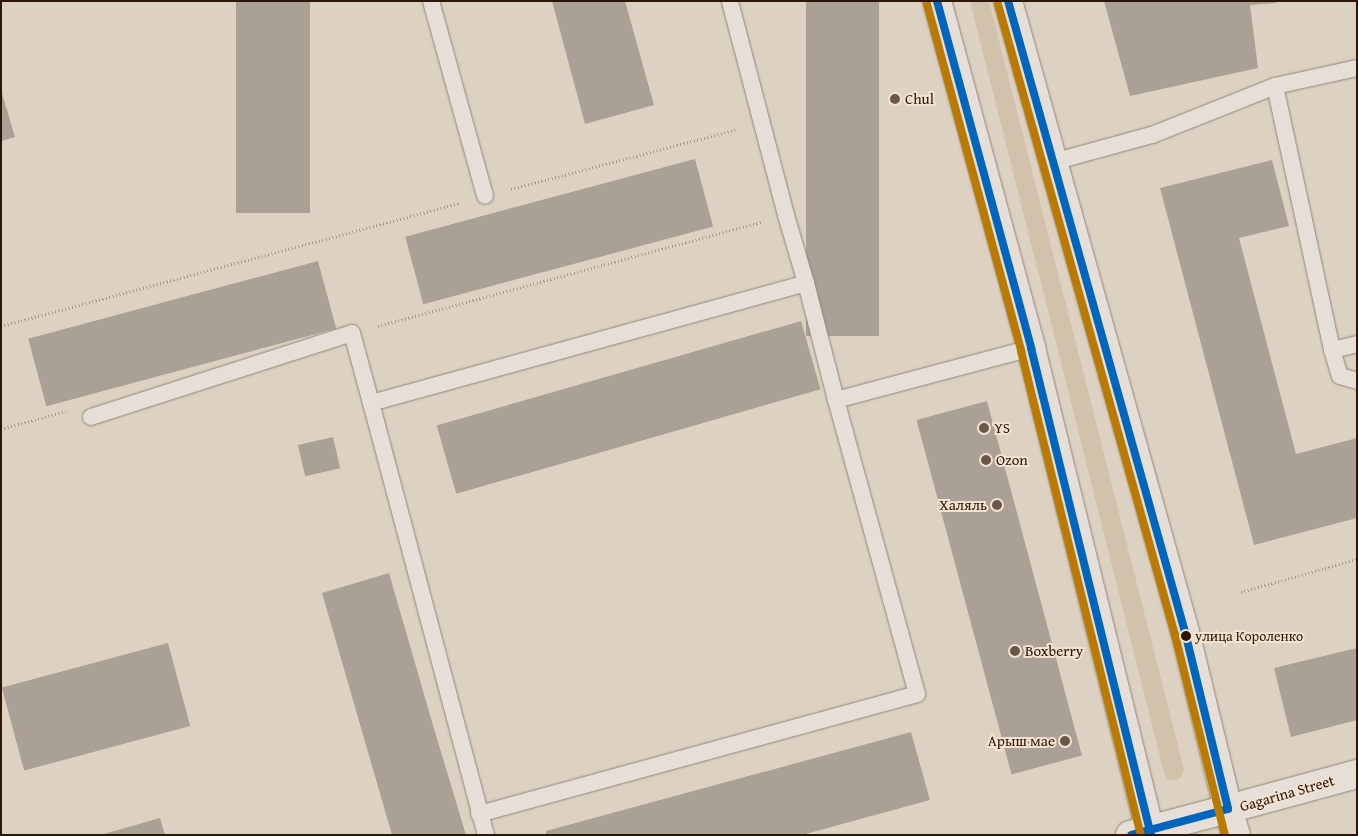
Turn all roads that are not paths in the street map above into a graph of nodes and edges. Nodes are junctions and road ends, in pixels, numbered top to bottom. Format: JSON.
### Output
{"nodes":[{"id":1,"x":431,"y":1,"type":"edge"},
{"id":2,"x":730,"y":1,"type":"edge"},
{"id":3,"x":937,"y":1,"type":"edge"},
{"id":4,"x":1008,"y":1,"type":"edge"},
{"id":5,"x":1357,"y":68,"type":"edge"},
{"id":6,"x":1275,"y":86,"type":"junction"},
{"id":7,"x":1053,"y":162,"type":"junction"},
{"id":8,"x":485,"y":196,"type":"road end"},
{"id":9,"x":806,"y":283,"type":"junction"},
{"id":10,"x":1357,"y":344,"type":"edge"},
{"id":11,"x":1031,"y":348,"type":"junction"},
{"id":12,"x":1332,"y":350,"type":"junction"},
{"id":13,"x":1357,"y":381,"type":"edge"},
{"id":14,"x":836,"y":400,"type":"junction"},
{"id":15,"x":370,"y":403,"type":"junction"},
{"id":16,"x":91,"y":416,"type":"dead end"},
{"id":17,"x":1357,"y":774,"type":"edge"},
{"id":18,"x":1228,"y":809,"type":"junction"},
{"id":19,"x":479,"y":814,"type":"junction"},
{"id":20,"x":1144,"y":833,"type":"edge"},
{"id":21,"x":486,"y":835,"type":"edge"},
{"id":22,"x":1236,"y":835,"type":"edge"}],
"edges":[{"from":1,"to":8,"type":"lane"},
{"from":2,"to":9,"type":"lane"},
{"from":3,"to":11,"type":"street"},
{"from":4,"to":7,"type":"street"},
{"from":5,"to":6,"type":"lane"},
{"from":6,"to":7,"type":"lane"},
{"from":6,"to":12,"type":"lane"},
{"from":7,"to":18,"type":"street"},
{"from":9,"to":14,"type":"lane"},
{"from":9,"to":15,"type":"lane"},
{"from":10,"to":12,"type":"lane"},
{"from":11,"to":14,"type":"lane"},
{"from":11,"to":20,"type":"street"},
{"from":12,"to":13,"type":"lane"},
{"from":14,"to":19,"type":"lane"},
{"from":15,"to":16,"type":"lane"},
{"from":15,"to":19,"type":"lane"},
{"from":17,"to":18,"type":"street","name":"Gagarina Street"},
{"from":18,"to":20,"type":"street","name":"Gagarina Street"},
{"from":18,"to":22,"type":"street"},
{"from":19,"to":21,"type":"lane"}]}
